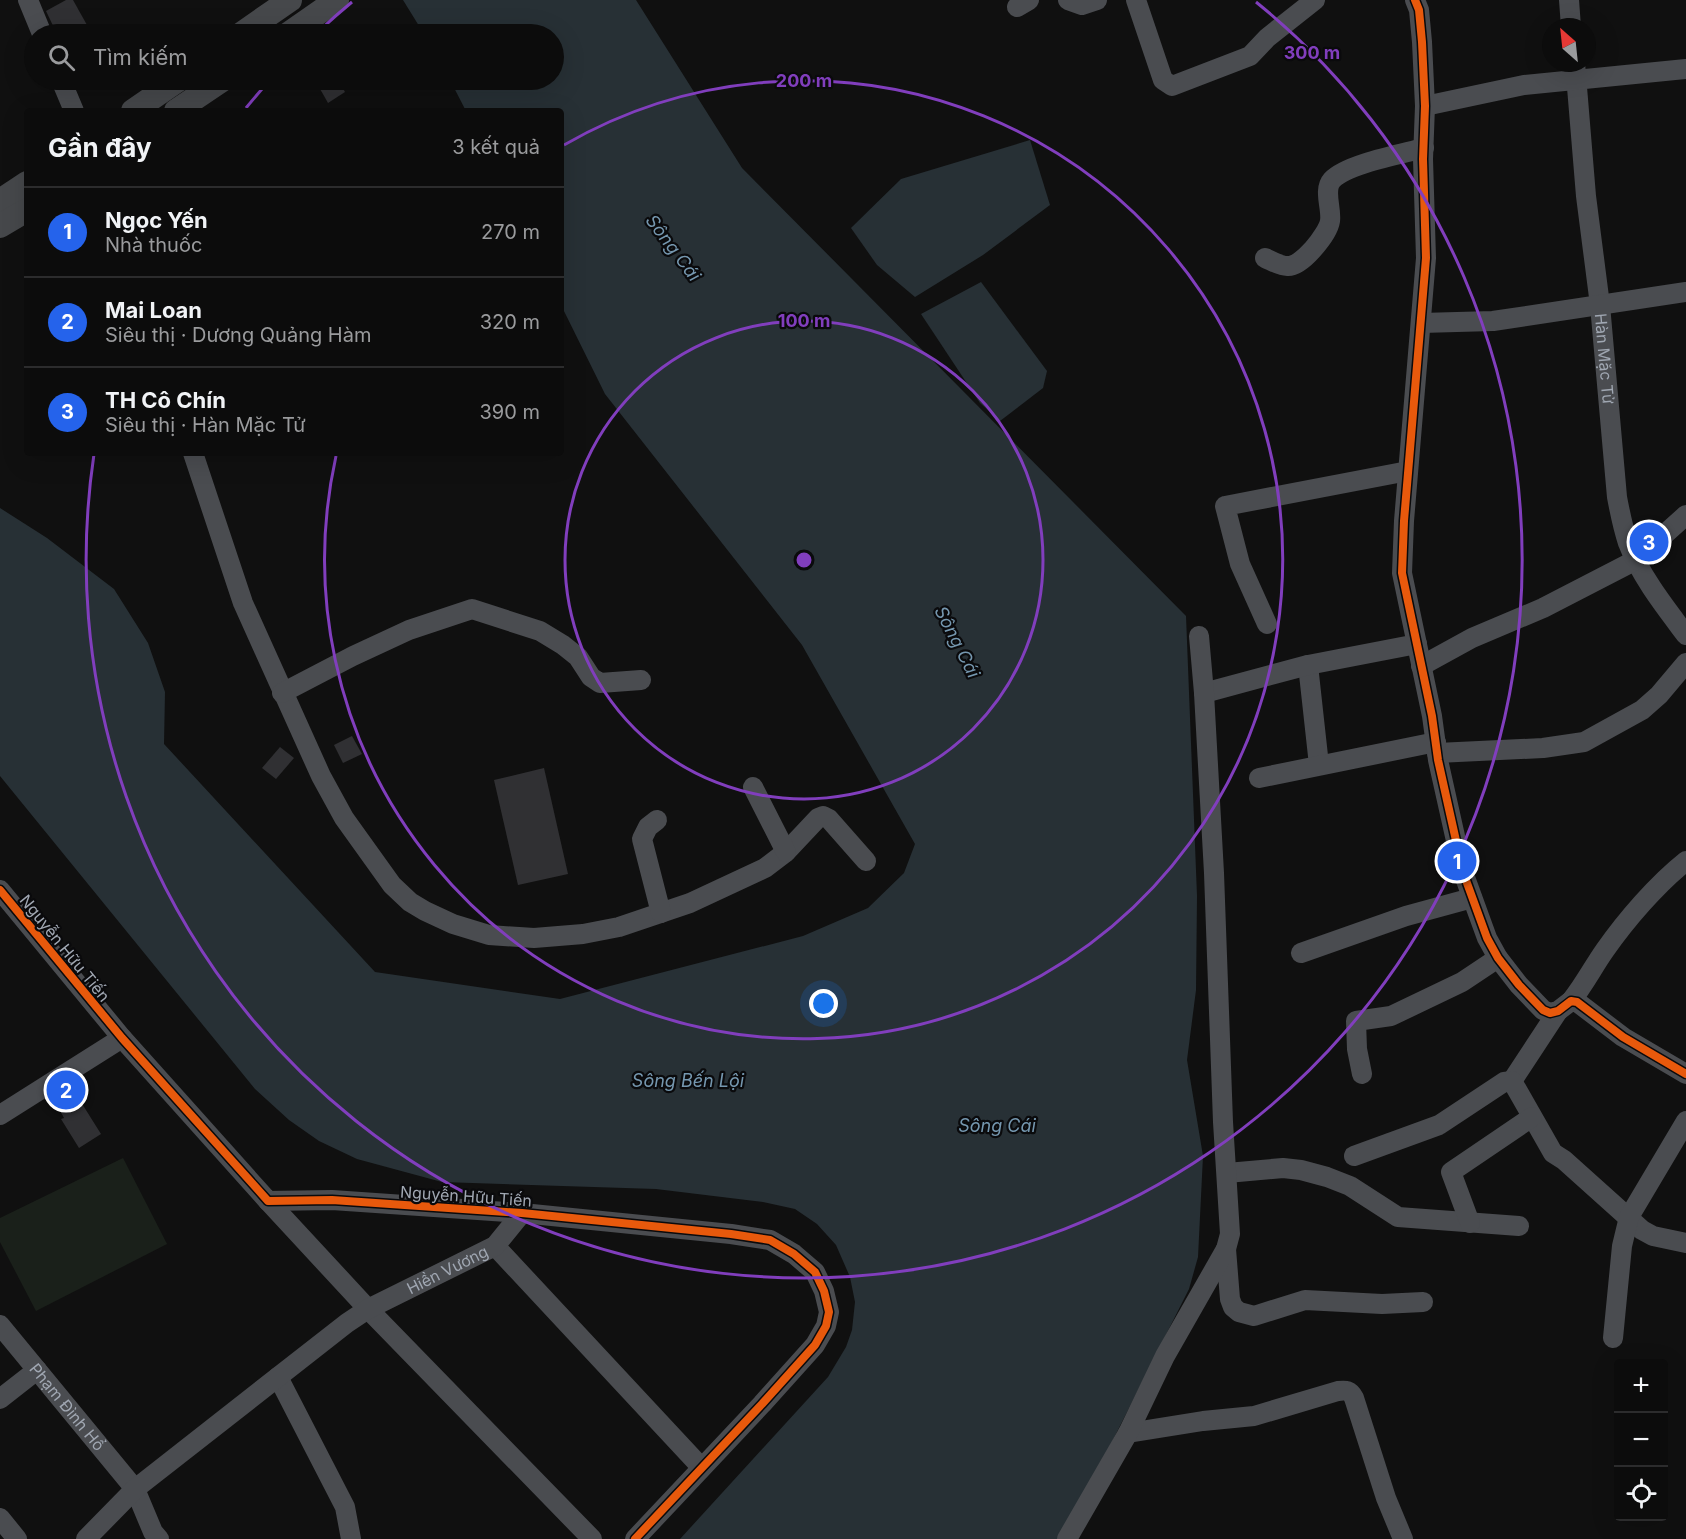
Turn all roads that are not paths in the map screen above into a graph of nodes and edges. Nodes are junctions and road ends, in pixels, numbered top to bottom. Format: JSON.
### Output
{"nodes":[{"id":1,"x":28,"y":0,"type":"edge"},
{"id":2,"x":337,"y":0,"type":"edge"},
{"id":3,"x":1068,"y":0,"type":"edge"},
{"id":4,"x":1097,"y":0,"type":"edge"},
{"id":5,"x":1136,"y":0,"type":"edge"},
{"id":6,"x":1315,"y":0,"type":"edge"},
{"id":7,"x":1415,"y":0,"type":"edge"},
{"id":8,"x":1569,"y":0,"type":"edge"},
{"id":9,"x":288,"y":1,"type":"edge"},
{"id":10,"x":1571,"y":18,"type":"edge"},
{"id":11,"x":38,"y":24,"type":"edge"},
{"id":12,"x":255,"y":24,"type":"edge"},
{"id":13,"x":303,"y":24,"type":"edge"},
{"id":14,"x":1686,"y":69,"type":"edge"},
{"id":15,"x":1596,"y":71,"type":"edge"},
{"id":16,"x":1572,"y":72,"type":"edge"},
{"id":17,"x":1576,"y":72,"type":"edge"},
{"id":18,"x":65,"y":90,"type":"edge"},
{"id":19,"x":163,"y":90,"type":"edge"},
{"id":20,"x":207,"y":90,"type":"edge"},
{"id":21,"x":1425,"y":106,"type":"junction"},
{"id":22,"x":73,"y":108,"type":"edge"},
{"id":23,"x":137,"y":108,"type":"edge"},
{"id":24,"x":180,"y":108,"type":"edge"},
{"id":25,"x":1424,"y":148,"type":"junction"},
{"id":26,"x":24,"y":185,"type":"edge"},
{"id":27,"x":0,"y":201,"type":"edge"},
{"id":28,"x":24,"y":212,"type":"edge"},
{"id":29,"x":0,"y":226,"type":"edge"},
{"id":30,"x":1265,"y":258,"type":"dead end"},
{"id":31,"x":1686,"y":292,"type":"edge"},
{"id":32,"x":1600,"y":305,"type":"junction"},
{"id":33,"x":1421,"y":323,"type":"junction"},
{"id":34,"x":194,"y":456,"type":"edge"},
{"id":35,"x":1408,"y":471,"type":"junction"},
{"id":36,"x":1686,"y":515,"type":"edge"},
{"id":37,"x":1636,"y":560,"type":"junction"},
{"id":38,"x":1267,"y":624,"type":"dead end"},
{"id":39,"x":1686,"y":635,"type":"edge"},
{"id":40,"x":1199,"y":636,"type":"dead end"},
{"id":41,"x":1417,"y":644,"type":"junction"},
{"id":42,"x":1686,"y":663,"type":"edge"},
{"id":43,"x":1308,"y":665,"type":"junction"},
{"id":44,"x":1421,"y":666,"type":"junction"},
{"id":45,"x":641,"y":680,"type":"dead end"},
{"id":46,"x":282,"y":693,"type":"junction"},
{"id":47,"x":1204,"y":693,"type":"junction"},
{"id":48,"x":1436,"y":748,"type":"junction"},
{"id":49,"x":1319,"y":765,"type":"junction"},
{"id":50,"x":1259,"y":778,"type":"dead end"},
{"id":51,"x":753,"y":787,"type":"dead end"},
{"id":52,"x":657,"y":820,"type":"dead end"},
{"id":53,"x":786,"y":852,"type":"junction"},
{"id":54,"x":866,"y":861,"type":"dead end"},
{"id":55,"x":1686,"y":861,"type":"edge"},
{"id":56,"x":0,"y":890,"type":"edge"},
{"id":57,"x":1472,"y":898,"type":"junction"},
{"id":58,"x":661,"y":913,"type":"junction"},
{"id":59,"x":1301,"y":953,"type":"dead end"},
{"id":60,"x":1498,"y":958,"type":"junction"},
{"id":61,"x":1565,"y":1006,"type":"junction"},
{"id":62,"x":122,"y":1038,"type":"junction"},
{"id":63,"x":1362,"y":1074,"type":"dead end"},
{"id":64,"x":1686,"y":1074,"type":"edge"},
{"id":65,"x":1512,"y":1081,"type":"junction"},
{"id":66,"x":0,"y":1115,"type":"edge"},
{"id":67,"x":1532,"y":1117,"type":"junction"},
{"id":68,"x":1686,"y":1121,"type":"edge"},
{"id":69,"x":1354,"y":1156,"type":"dead end"},
{"id":70,"x":1227,"y":1173,"type":"junction"},
{"id":71,"x":268,"y":1201,"type":"junction"},
{"id":72,"x":522,"y":1213,"type":"junction"},
{"id":73,"x":1629,"y":1217,"type":"junction"},
{"id":74,"x":1470,"y":1223,"type":"junction"},
{"id":75,"x":1519,"y":1226,"type":"dead end"},
{"id":76,"x":1686,"y":1243,"type":"edge"},
{"id":77,"x":495,"y":1246,"type":"junction"},
{"id":78,"x":1226,"y":1249,"type":"junction"},
{"id":79,"x":1423,"y":1302,"type":"dead end"},
{"id":80,"x":368,"y":1309,"type":"junction"},
{"id":81,"x":0,"y":1325,"type":"edge"},
{"id":82,"x":1613,"y":1338,"type":"dead end"},
{"id":83,"x":37,"y":1370,"type":"junction"},
{"id":84,"x":278,"y":1377,"type":"junction"},
{"id":85,"x":0,"y":1399,"type":"edge"},
{"id":86,"x":1128,"y":1433,"type":"junction"},
{"id":87,"x":701,"y":1467,"type":"junction"},
{"id":88,"x":135,"y":1490,"type":"junction"},
{"id":89,"x":0,"y":1518,"type":"edge"},
{"id":90,"x":17,"y":1539,"type":"edge"},
{"id":91,"x":86,"y":1539,"type":"edge"},
{"id":92,"x":159,"y":1539,"type":"edge"},
{"id":93,"x":351,"y":1539,"type":"edge"},
{"id":94,"x":592,"y":1539,"type":"edge"},
{"id":95,"x":635,"y":1539,"type":"edge"},
{"id":96,"x":1067,"y":1539,"type":"edge"},
{"id":97,"x":1403,"y":1539,"type":"edge"}],
"edges":[{"from":1,"to":11,"type":"street"},
{"from":2,"to":13,"type":"main road"},
{"from":3,"to":4,"type":"street"},
{"from":5,"to":6,"type":"street"},
{"from":7,"to":21,"type":"street"},
{"from":8,"to":10,"type":"street"},
{"from":9,"to":12,"type":"main road"},
{"from":14,"to":15,"type":"street"},
{"from":16,"to":21,"type":"street"},
{"from":17,"to":32,"type":"street","name":"Hàn Mặc Tử"},
{"from":18,"to":22,"type":"street"},
{"from":19,"to":23,"type":"main road"},
{"from":20,"to":24,"type":"main road"},
{"from":21,"to":25,"type":"street"},
{"from":25,"to":30,"type":"street"},
{"from":25,"to":33,"type":"street"},
{"from":26,"to":27,"type":"main road"},
{"from":28,"to":29,"type":"main road"},
{"from":31,"to":32,"type":"street"},
{"from":32,"to":33,"type":"street"},
{"from":32,"to":37,"type":"street","name":"Hàn Mặc Tử"},
{"from":33,"to":35,"type":"street"},
{"from":34,"to":46,"type":"street"},
{"from":35,"to":38,"type":"street"},
{"from":35,"to":41,"type":"street"},
{"from":36,"to":37,"type":"street"},
{"from":37,"to":39,"type":"street","name":"Hàn Mặc Tử"},
{"from":37,"to":44,"type":"street"},
{"from":40,"to":47,"type":"street"},
{"from":41,"to":43,"type":"street"},
{"from":41,"to":44,"type":"street"},
{"from":42,"to":48,"type":"street"},
{"from":43,"to":47,"type":"street"},
{"from":43,"to":49,"type":"street"},
{"from":44,"to":48,"type":"street"},
{"from":45,"to":46,"type":"street"},
{"from":46,"to":58,"type":"street"},
{"from":47,"to":70,"type":"street"},
{"from":48,"to":49,"type":"street"},
{"from":48,"to":57,"type":"street"},
{"from":49,"to":50,"type":"street"},
{"from":51,"to":53,"type":"street"},
{"from":52,"to":58,"type":"street"},
{"from":53,"to":54,"type":"street"},
{"from":53,"to":58,"type":"street"},
{"from":55,"to":61,"type":"street"},
{"from":56,"to":62,"type":"street","name":"Nguyễn Hữu Tiến"},
{"from":57,"to":59,"type":"street"},
{"from":57,"to":60,"type":"street"},
{"from":60,"to":61,"type":"street"},
{"from":60,"to":63,"type":"street"},
{"from":61,"to":64,"type":"street"},
{"from":61,"to":65,"type":"street"},
{"from":62,"to":66,"type":"street"},
{"from":62,"to":71,"type":"street","name":"Nguyễn Hữu Tiến"},
{"from":65,"to":67,"type":"street"},
{"from":65,"to":69,"type":"street"},
{"from":67,"to":73,"type":"street"},
{"from":67,"to":74,"type":"street"},
{"from":68,"to":73,"type":"street"},
{"from":70,"to":74,"type":"street"},
{"from":70,"to":78,"type":"street"},
{"from":71,"to":72,"type":"street","name":"Nguyễn Hữu Tiến"},
{"from":71,"to":80,"type":"street"},
{"from":72,"to":77,"type":"street"},
{"from":72,"to":87,"type":"street","name":"Nguyễn Hữu Tiến"},
{"from":73,"to":76,"type":"street"},
{"from":73,"to":82,"type":"street"},
{"from":74,"to":75,"type":"street"},
{"from":77,"to":80,"type":"street","name":"Hiền Vương"},
{"from":77,"to":87,"type":"street","name":"Hiền Vương"},
{"from":78,"to":79,"type":"street"},
{"from":78,"to":86,"type":"street"},
{"from":80,"to":84,"type":"street","name":"Hiền Vương"},
{"from":80,"to":94,"type":"street"},
{"from":81,"to":83,"type":"street","name":"Phạm Đình Hổ"},
{"from":83,"to":85,"type":"street"},
{"from":83,"to":88,"type":"street","name":"Phạm Đình Hổ"},
{"from":84,"to":88,"type":"street","name":"Hiền Vương"},
{"from":84,"to":93,"type":"street"},
{"from":86,"to":96,"type":"street"},
{"from":86,"to":97,"type":"street"},
{"from":87,"to":95,"type":"street"},
{"from":88,"to":91,"type":"street","name":"Hiền Vương"},
{"from":88,"to":92,"type":"street","name":"Phạm Đình Hổ"},
{"from":89,"to":90,"type":"street"}]}
